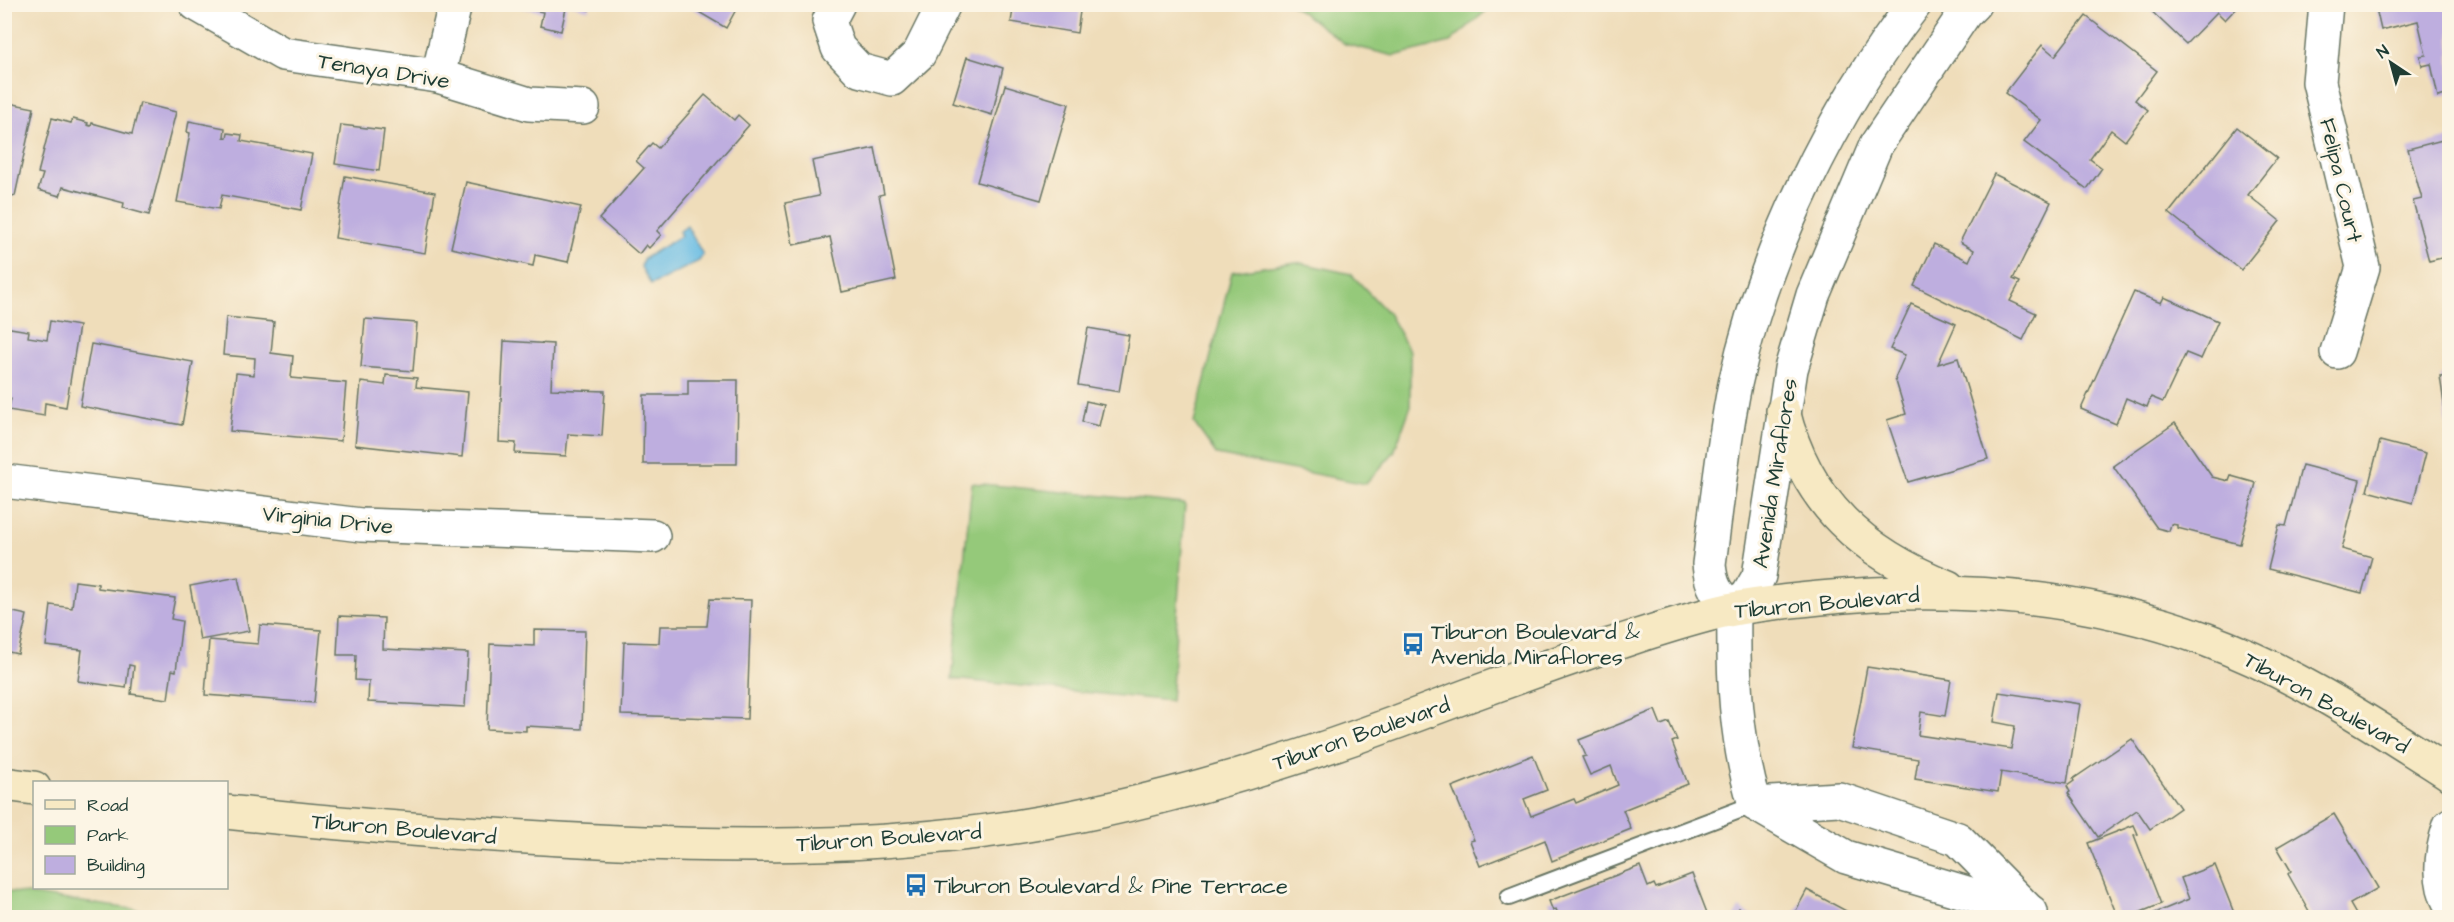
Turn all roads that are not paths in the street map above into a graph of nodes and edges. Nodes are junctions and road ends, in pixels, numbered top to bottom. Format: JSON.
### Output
{"nodes":[{"id":1,"x":196,"y":4,"type":"edge"},
{"id":2,"x":455,"y":4,"type":"edge"},
{"id":3,"x":838,"y":4,"type":"edge"},
{"id":4,"x":944,"y":4,"type":"edge"},
{"id":5,"x":1916,"y":4,"type":"edge"},
{"id":6,"x":1974,"y":4,"type":"edge"},
{"id":7,"x":2326,"y":4,"type":"edge"},
{"id":8,"x":438,"y":76,"type":"junction"},
{"id":9,"x":583,"y":107,"type":"dead end"},
{"id":10,"x":2337,"y":352,"type":"dead end"},
{"id":11,"x":1783,"y":411,"type":"junction"},
{"id":12,"x":4,"y":481,"type":"edge"},
{"id":13,"x":653,"y":536,"type":"dead end"},
{"id":14,"x":1958,"y":592,"type":"junction"},
{"id":15,"x":1734,"y":609,"type":"junction"},
{"id":16,"x":2450,"y":774,"type":"edge"},
{"id":17,"x":4,"y":784,"type":"edge"},
{"id":18,"x":33,"y":788,"type":"edge"},
{"id":19,"x":1755,"y":804,"type":"junction"},
{"id":20,"x":228,"y":812,"type":"edge"},
{"id":21,"x":2450,"y":825,"type":"edge"},
{"id":22,"x":1509,"y":897,"type":"dead end"},
{"id":23,"x":2450,"y":904,"type":"edge"}],
"edges":[{"from":1,"to":8,"type":"street","name":"Tenaya Drive"},
{"from":2,"to":8,"type":"street"},
{"from":3,"to":4,"type":"street"},
{"from":5,"to":15,"type":"street"},
{"from":6,"to":11,"type":"street","name":"Avenida Miraflores"},
{"from":7,"to":10,"type":"street","name":"Felipa Court"},
{"from":8,"to":9,"type":"street","name":"Tenaya Drive"},
{"from":11,"to":14,"type":"main road"},
{"from":11,"to":15,"type":"street","name":"Avenida Miraflores"},
{"from":12,"to":13,"type":"street","name":"Virginia Drive"},
{"from":14,"to":15,"type":"main road","name":"Tiburon Boulevard"},
{"from":14,"to":16,"type":"main road","name":"Tiburon Boulevard"},
{"from":15,"to":19,"type":"street"},
{"from":15,"to":20,"type":"main road","name":"Tiburon Boulevard"},
{"from":17,"to":18,"type":"main road"},
{"from":19,"to":19,"type":"street"},
{"from":19,"to":22,"type":"lane"},
{"from":21,"to":23,"type":"street"}]}
